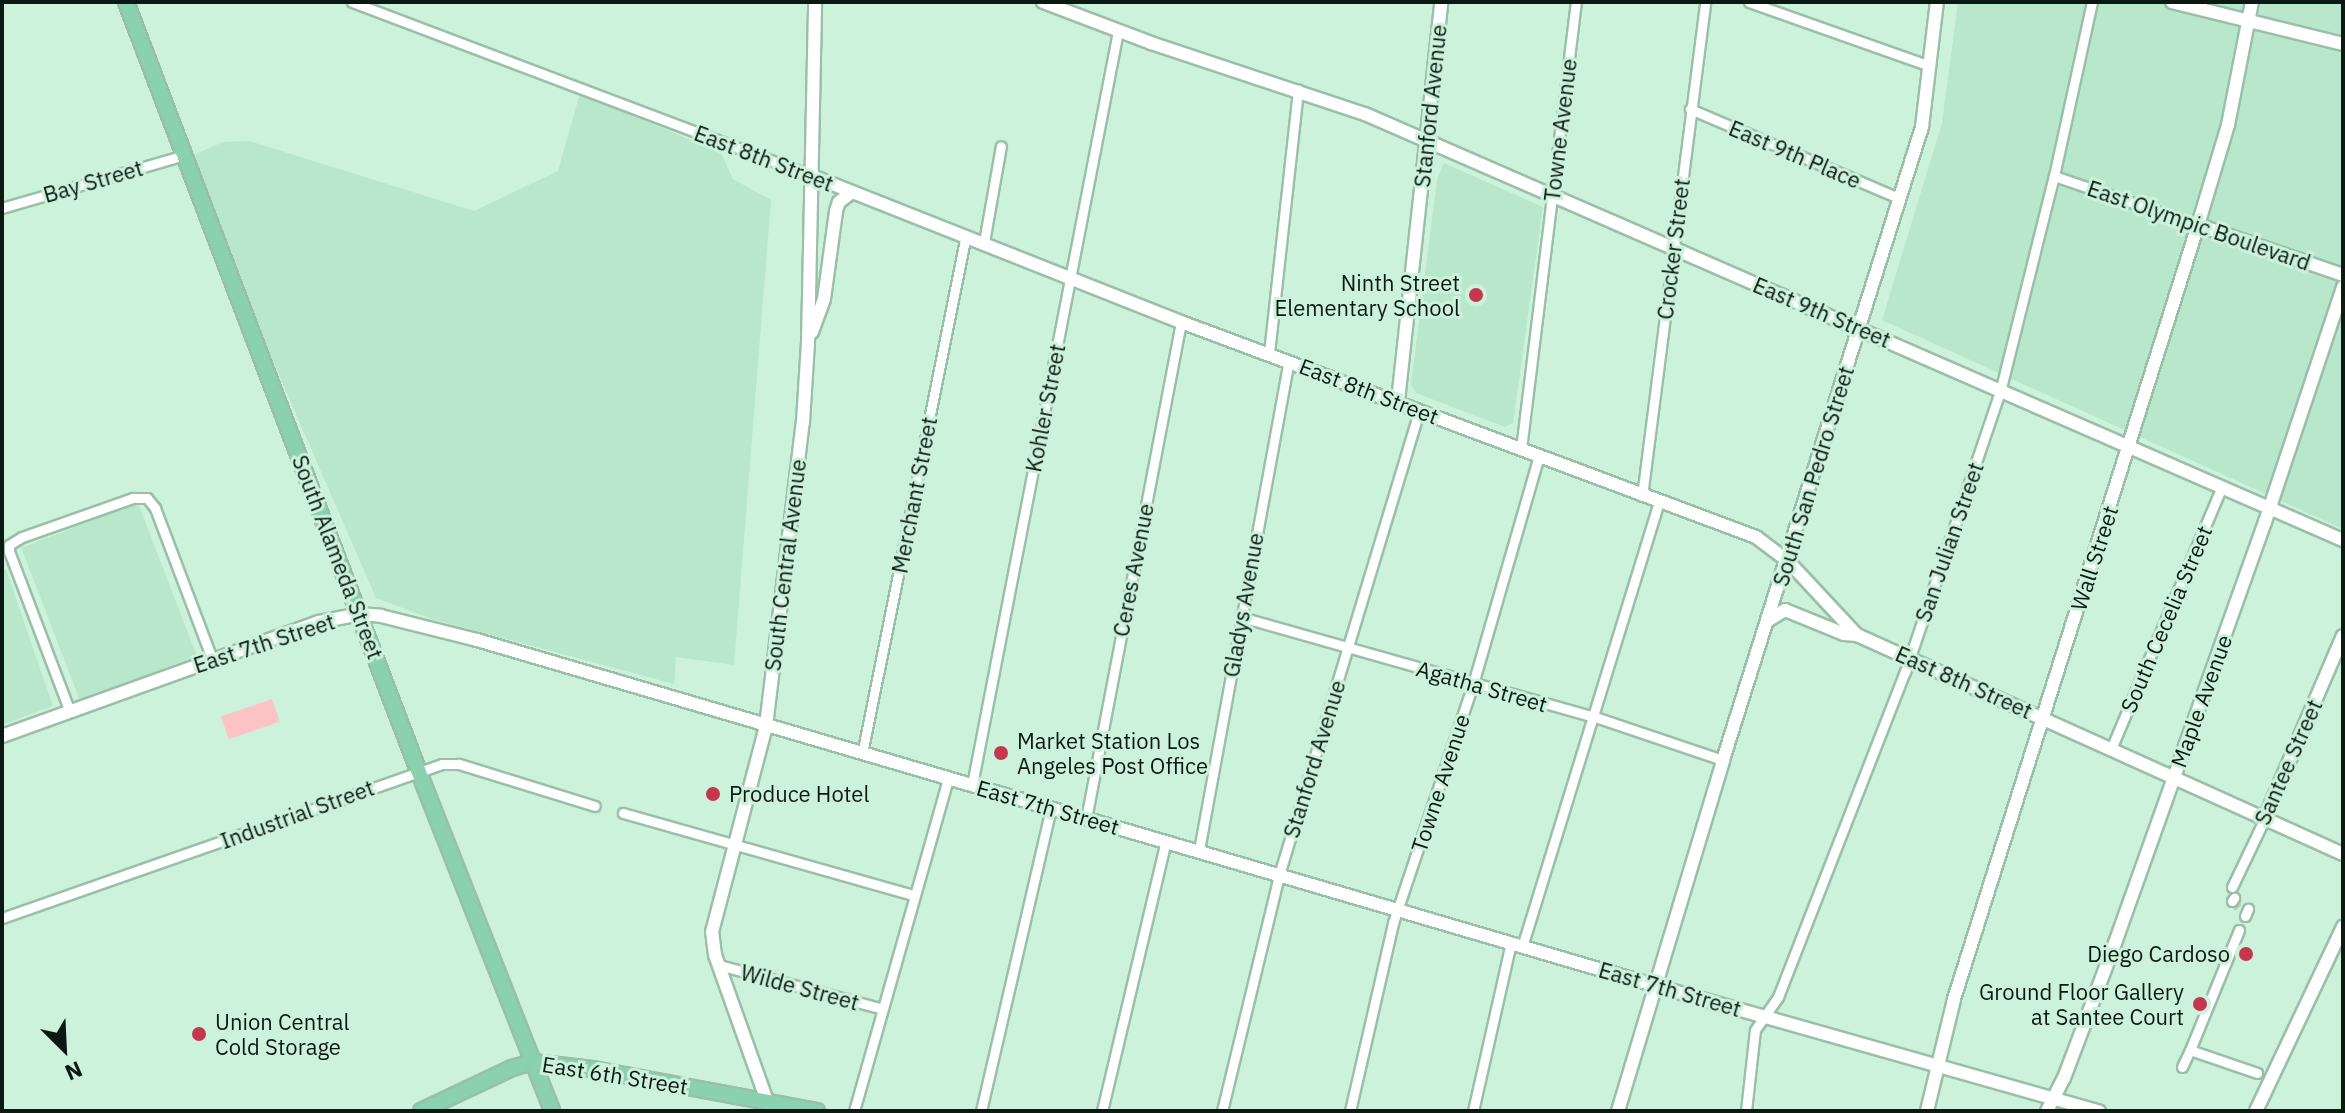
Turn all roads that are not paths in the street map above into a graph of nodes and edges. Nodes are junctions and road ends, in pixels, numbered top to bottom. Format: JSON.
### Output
{"nodes":[{"id":1,"x":126,"y":2,"type":"edge"},
{"id":2,"x":352,"y":2,"type":"edge"},
{"id":3,"x":815,"y":2,"type":"edge"},
{"id":4,"x":1043,"y":2,"type":"edge"},
{"id":5,"x":1441,"y":2,"type":"edge"},
{"id":6,"x":1576,"y":2,"type":"edge"},
{"id":7,"x":1705,"y":2,"type":"edge"},
{"id":8,"x":1749,"y":2,"type":"edge"},
{"id":9,"x":1937,"y":2,"type":"edge"},
{"id":10,"x":2092,"y":2,"type":"edge"},
{"id":11,"x":2172,"y":2,"type":"edge"},
{"id":12,"x":2252,"y":2,"type":"edge"},
{"id":13,"x":2249,"y":21,"type":"junction"},
{"id":14,"x":1118,"y":31,"type":"junction"},
{"id":15,"x":2343,"y":44,"type":"edge"},
{"id":16,"x":1930,"y":66,"type":"junction"},
{"id":17,"x":1298,"y":90,"type":"junction"},
{"id":18,"x":1690,"y":109,"type":"junction"},
{"id":19,"x":1428,"y":141,"type":"junction"},
{"id":20,"x":1001,"y":146,"type":"dead end"},
{"id":21,"x":185,"y":155,"type":"junction"},
{"id":22,"x":812,"y":176,"type":"junction"},
{"id":23,"x":2054,"y":176,"type":"junction"},
{"id":24,"x":852,"y":192,"type":"junction"},
{"id":25,"x":1552,"y":195,"type":"junction"},
{"id":26,"x":1899,"y":198,"type":"junction"},
{"id":27,"x":2,"y":208,"type":"edge"},
{"id":28,"x":2198,"y":225,"type":"junction"},
{"id":29,"x":966,"y":235,"type":"junction"},
{"id":30,"x":984,"y":242,"type":"junction"},
{"id":31,"x":1674,"y":249,"type":"junction"},
{"id":32,"x":2343,"y":275,"type":"edge"},
{"id":33,"x":1070,"y":277,"type":"junction"},
{"id":34,"x":2343,"y":287,"type":"edge"},
{"id":35,"x":1181,"y":322,"type":"junction"},
{"id":36,"x":1859,"y":327,"type":"junction"},
{"id":37,"x":808,"y":343,"type":"junction"},
{"id":38,"x":1269,"y":353,"type":"junction"},
{"id":39,"x":1289,"y":361,"type":"junction"},
{"id":40,"x":2000,"y":392,"type":"junction"},
{"id":41,"x":1398,"y":401,"type":"junction"},
{"id":42,"x":1419,"y":410,"type":"junction"},
{"id":43,"x":2129,"y":447,"type":"junction"},
{"id":44,"x":1521,"y":449,"type":"junction"},
{"id":45,"x":1539,"y":456,"type":"junction"},
{"id":46,"x":2221,"y":489,"type":"junction"},
{"id":47,"x":1642,"y":496,"type":"junction"},
{"id":48,"x":1659,"y":502,"type":"junction"},
{"id":49,"x":2269,"y":510,"type":"junction"},
{"id":50,"x":2343,"y":540,"type":"edge"},
{"id":51,"x":1787,"y":560,"type":"junction"},
{"id":52,"x":360,"y":614,"type":"junction"},
{"id":53,"x":1241,"y":617,"type":"junction"},
{"id":54,"x":1767,"y":623,"type":"junction"},
{"id":55,"x":1857,"y":635,"type":"junction"},
{"id":56,"x":2343,"y":636,"type":"edge"},
{"id":57,"x":1348,"y":647,"type":"junction"},
{"id":58,"x":1910,"y":657,"type":"junction"},
{"id":59,"x":212,"y":659,"type":"junction"},
{"id":60,"x":1473,"y":684,"type":"junction"},
{"id":61,"x":70,"y":712,"type":"junction"},
{"id":62,"x":1592,"y":716,"type":"junction"},
{"id":63,"x":2043,"y":718,"type":"junction"},
{"id":64,"x":766,"y":726,"type":"junction"},
{"id":65,"x":2,"y":736,"type":"edge"},
{"id":66,"x":2111,"y":749,"type":"junction"},
{"id":67,"x":862,"y":754,"type":"junction"},
{"id":68,"x":1723,"y":760,"type":"junction"},
{"id":69,"x":418,"y":770,"type":"junction"},
{"id":70,"x":2173,"y":778,"type":"junction"},
{"id":71,"x":948,"y":779,"type":"junction"},
{"id":72,"x":972,"y":785,"type":"junction"},
{"id":73,"x":595,"y":806,"type":"dead end"},
{"id":74,"x":1051,"y":808,"type":"junction"},
{"id":75,"x":623,"y":813,"type":"dead end"},
{"id":76,"x":1086,"y":819,"type":"junction"},
{"id":77,"x":2264,"y":820,"type":"junction"},
{"id":78,"x":1166,"y":840,"type":"junction"},
{"id":79,"x":733,"y":841,"type":"junction"},
{"id":80,"x":1199,"y":850,"type":"junction"},
{"id":81,"x":2343,"y":854,"type":"edge"},
{"id":82,"x":1279,"y":875,"type":"junction"},
{"id":83,"x":913,"y":895,"type":"junction"},
{"id":84,"x":2233,"y":895,"type":"dead end"},
{"id":85,"x":1398,"y":909,"type":"junction"},
{"id":86,"x":2,"y":918,"type":"edge"},
{"id":87,"x":2343,"y":927,"type":"edge"},
{"id":88,"x":2239,"y":930,"type":"dead end"},
{"id":89,"x":1516,"y":945,"type":"junction"},
{"id":90,"x":719,"y":965,"type":"junction"},
{"id":91,"x":1656,"y":985,"type":"junction"},
{"id":92,"x":880,"y":1008,"type":"junction"},
{"id":93,"x":1766,"y":1015,"type":"junction"},
{"id":94,"x":2190,"y":1050,"type":"junction"},
{"id":95,"x":533,"y":1062,"type":"junction"},
{"id":96,"x":1938,"y":1064,"type":"junction"},
{"id":97,"x":2182,"y":1067,"type":"dead end"},
{"id":98,"x":2257,"y":1073,"type":"dead end"},
{"id":99,"x":2053,"y":1097,"type":"junction"},
{"id":100,"x":769,"y":1106,"type":"edge"},
{"id":101,"x":421,"y":1111,"type":"edge"},
{"id":102,"x":552,"y":1111,"type":"edge"},
{"id":103,"x":817,"y":1111,"type":"edge"},
{"id":104,"x":854,"y":1111,"type":"edge"},
{"id":105,"x":981,"y":1111,"type":"edge"},
{"id":106,"x":1102,"y":1111,"type":"edge"},
{"id":107,"x":1222,"y":1111,"type":"edge"},
{"id":108,"x":1350,"y":1111,"type":"edge"},
{"id":109,"x":1473,"y":1111,"type":"edge"},
{"id":110,"x":1618,"y":1111,"type":"edge"},
{"id":111,"x":1746,"y":1111,"type":"edge"},
{"id":112,"x":1927,"y":1111,"type":"edge"},
{"id":113,"x":2047,"y":1111,"type":"edge"},
{"id":114,"x":2099,"y":1111,"type":"edge"},
{"id":115,"x":2256,"y":1111,"type":"edge"}],
"edges":[{"from":1,"to":21,"type":"main road","name":"South Alameda Street"},
{"from":2,"to":22,"type":"street","name":"East 8th Street"},
{"from":3,"to":22,"type":"main road","name":"South Central Avenue"},
{"from":4,"to":14,"type":"main road"},
{"from":5,"to":19,"type":"main road","name":"Stanford Avenue"},
{"from":6,"to":25,"type":"street","name":"Towne Avenue"},
{"from":7,"to":18,"type":"street","name":"Crocker Street"},
{"from":8,"to":16,"type":"street"},
{"from":9,"to":16,"type":"main road","name":"South San Pedro Street"},
{"from":10,"to":23,"type":"street","name":"San Julian Street"},
{"from":11,"to":13,"type":"main road"},
{"from":12,"to":13,"type":"main road","name":"Wall Street"},
{"from":13,"to":15,"type":"main road"},
{"from":13,"to":28,"type":"main road","name":"Wall Street"},
{"from":14,"to":17,"type":"main road"},
{"from":14,"to":33,"type":"street","name":"Kohler Street"},
{"from":16,"to":26,"type":"main road","name":"South San Pedro Street"},
{"from":17,"to":19,"type":"main road","name":"East 9th Street"},
{"from":17,"to":38,"type":"street"},
{"from":18,"to":26,"type":"street","name":"East 9th Place"},
{"from":18,"to":31,"type":"street","name":"Crocker Street"},
{"from":19,"to":25,"type":"main road","name":"East 9th Street"},
{"from":19,"to":41,"type":"main road","name":"Stanford Avenue"},
{"from":20,"to":30,"type":"street"},
{"from":21,"to":27,"type":"street","name":"Bay Street"},
{"from":21,"to":52,"type":"main road","name":"South Alameda Street"},
{"from":22,"to":24,"type":"main road","name":"East 8th Street"},
{"from":22,"to":37,"type":"main road","name":"South Central Avenue"},
{"from":23,"to":28,"type":"street","name":"East Olympic Boulevard"},
{"from":23,"to":40,"type":"street","name":"San Julian Street"},
{"from":24,"to":29,"type":"main road","name":"East 8th Street"},
{"from":24,"to":37,"type":"main road"},
{"from":25,"to":31,"type":"main road","name":"East 9th Street"},
{"from":25,"to":44,"type":"street","name":"Towne Avenue"},
{"from":26,"to":36,"type":"main road","name":"South San Pedro Street"},
{"from":28,"to":32,"type":"main road","name":"East Olympic Boulevard"},
{"from":28,"to":43,"type":"main road","name":"Wall Street"},
{"from":29,"to":30,"type":"main road","name":"East 8th Street"},
{"from":29,"to":67,"type":"street","name":"Merchant Street"},
{"from":30,"to":33,"type":"main road","name":"East 8th Street"},
{"from":31,"to":36,"type":"main road","name":"East 9th Street"},
{"from":31,"to":47,"type":"street","name":"Crocker Street"},
{"from":33,"to":35,"type":"main road","name":"East 8th Street"},
{"from":33,"to":72,"type":"street","name":"Kohler Street"},
{"from":34,"to":49,"type":"main road","name":"Maple Avenue"},
{"from":35,"to":38,"type":"main road","name":"East 8th Street"},
{"from":35,"to":76,"type":"street","name":"Ceres Avenue"},
{"from":36,"to":40,"type":"main road","name":"East 9th Street"},
{"from":36,"to":51,"type":"main road","name":"South San Pedro Street"},
{"from":37,"to":64,"type":"main road","name":"South Central Avenue"},
{"from":38,"to":39,"type":"main road","name":"East 8th Street"},
{"from":39,"to":41,"type":"main road","name":"East 8th Street"},
{"from":39,"to":53,"type":"street","name":"Gladys Avenue"},
{"from":40,"to":43,"type":"main road","name":"East 9th Street"},
{"from":40,"to":58,"type":"street","name":"San Julian Street"},
{"from":41,"to":42,"type":"main road","name":"East 8th Street"},
{"from":42,"to":44,"type":"main road","name":"East 8th Street"},
{"from":42,"to":57,"type":"street","name":"Stanford Avenue"},
{"from":43,"to":46,"type":"main road","name":"East 9th Street"},
{"from":43,"to":63,"type":"main road","name":"Wall Street"},
{"from":44,"to":45,"type":"main road","name":"East 8th Street"},
{"from":45,"to":47,"type":"main road","name":"East 8th Street"},
{"from":45,"to":60,"type":"street","name":"Towne Avenue"},
{"from":46,"to":49,"type":"main road","name":"East 9th Street"},
{"from":46,"to":66,"type":"street","name":"South Cecelia Street"},
{"from":47,"to":48,"type":"main road","name":"East 8th Street"},
{"from":48,"to":51,"type":"main road","name":"East 8th Street"},
{"from":48,"to":62,"type":"street"},
{"from":49,"to":50,"type":"main road","name":"East 9th Street"},
{"from":49,"to":70,"type":"main road","name":"Maple Avenue"},
{"from":51,"to":54,"type":"main road","name":"South San Pedro Street"},
{"from":51,"to":55,"type":"main road","name":"East 8th Street"},
{"from":52,"to":59,"type":"main road","name":"East 7th Street"},
{"from":52,"to":64,"type":"main road","name":"East 7th Street"},
{"from":52,"to":69,"type":"main road","name":"South Alameda Street"},
{"from":53,"to":57,"type":"street","name":"Agatha Street"},
{"from":53,"to":80,"type":"street","name":"Gladys Avenue"},
{"from":54,"to":55,"type":"main road"},
{"from":54,"to":68,"type":"main road","name":"South San Pedro Street"},
{"from":55,"to":58,"type":"main road","name":"East 8th Street"},
{"from":56,"to":77,"type":"main road","name":"Santee Street"},
{"from":57,"to":60,"type":"street","name":"Agatha Street"},
{"from":57,"to":82,"type":"street","name":"Stanford Avenue"},
{"from":58,"to":63,"type":"main road","name":"East 8th Street"},
{"from":58,"to":93,"type":"street","name":"San Julian Street"},
{"from":59,"to":61,"type":"main road","name":"East 7th Street"},
{"from":59,"to":61,"type":"street"},
{"from":60,"to":62,"type":"street","name":"Agatha Street"},
{"from":60,"to":85,"type":"street","name":"Towne Avenue"},
{"from":61,"to":65,"type":"main road","name":"East 7th Street"},
{"from":62,"to":68,"type":"street","name":"Agatha Street"},
{"from":62,"to":89,"type":"street"},
{"from":63,"to":66,"type":"main road","name":"East 8th Street"},
{"from":63,"to":96,"type":"main road","name":"Wall Street"},
{"from":64,"to":67,"type":"main road","name":"East 7th Street"},
{"from":64,"to":79,"type":"main road","name":"South Central Avenue"},
{"from":66,"to":70,"type":"main road","name":"East 8th Street"},
{"from":67,"to":71,"type":"main road","name":"East 7th Street"},
{"from":68,"to":91,"type":"main road","name":"South San Pedro Street"},
{"from":69,"to":73,"type":"street","name":"Industrial Street"},
{"from":69,"to":86,"type":"street","name":"Industrial Street"},
{"from":69,"to":95,"type":"main road","name":"South Alameda Street"},
{"from":70,"to":77,"type":"main road","name":"East 8th Street"},
{"from":70,"to":99,"type":"main road","name":"Maple Avenue"},
{"from":71,"to":72,"type":"main road","name":"East 7th Street"},
{"from":71,"to":83,"type":"street"},
{"from":72,"to":74,"type":"main road","name":"East 7th Street"},
{"from":74,"to":76,"type":"main road","name":"East 7th Street"},
{"from":74,"to":105,"type":"street"},
{"from":75,"to":79,"type":"street"},
{"from":76,"to":78,"type":"main road","name":"East 7th Street"},
{"from":77,"to":81,"type":"main road","name":"East 8th Street"},
{"from":77,"to":84,"type":"street","name":"Santee Street"},
{"from":78,"to":80,"type":"main road","name":"East 7th Street"},
{"from":78,"to":106,"type":"street"},
{"from":79,"to":83,"type":"street"},
{"from":79,"to":90,"type":"main road","name":"South Central Avenue"},
{"from":80,"to":82,"type":"main road","name":"East 7th Street"},
{"from":82,"to":85,"type":"main road","name":"East 7th Street"},
{"from":82,"to":107,"type":"street","name":"Stanford Avenue"},
{"from":83,"to":92,"type":"street"},
{"from":85,"to":89,"type":"main road","name":"East 7th Street"},
{"from":85,"to":108,"type":"street","name":"Towne Avenue"},
{"from":87,"to":115,"type":"main road"},
{"from":88,"to":94,"type":"street"},
{"from":89,"to":91,"type":"main road","name":"East 7th Street"},
{"from":89,"to":109,"type":"street"},
{"from":90,"to":92,"type":"street","name":"Wilde Street"},
{"from":90,"to":100,"type":"main road","name":"South Central Avenue"},
{"from":91,"to":93,"type":"main road","name":"East 7th Street"},
{"from":91,"to":110,"type":"main road"},
{"from":92,"to":104,"type":"street"},
{"from":93,"to":96,"type":"main road","name":"East 7th Street"},
{"from":93,"to":111,"type":"street","name":"San Julian Street"},
{"from":94,"to":97,"type":"street"},
{"from":94,"to":98,"type":"street"},
{"from":95,"to":100,"type":"main road","name":"East 6th Street"},
{"from":95,"to":101,"type":"main road","name":"East 6th Street"},
{"from":95,"to":102,"type":"main road","name":"South Alameda Street"},
{"from":96,"to":99,"type":"main road","name":"East 7th Street"},
{"from":96,"to":112,"type":"main road","name":"Wall Street"},
{"from":99,"to":113,"type":"main road","name":"Maple Avenue"},
{"from":99,"to":114,"type":"main road","name":"East 7th Street"},
{"from":100,"to":103,"type":"main road","name":"East 6th Street"}]}
